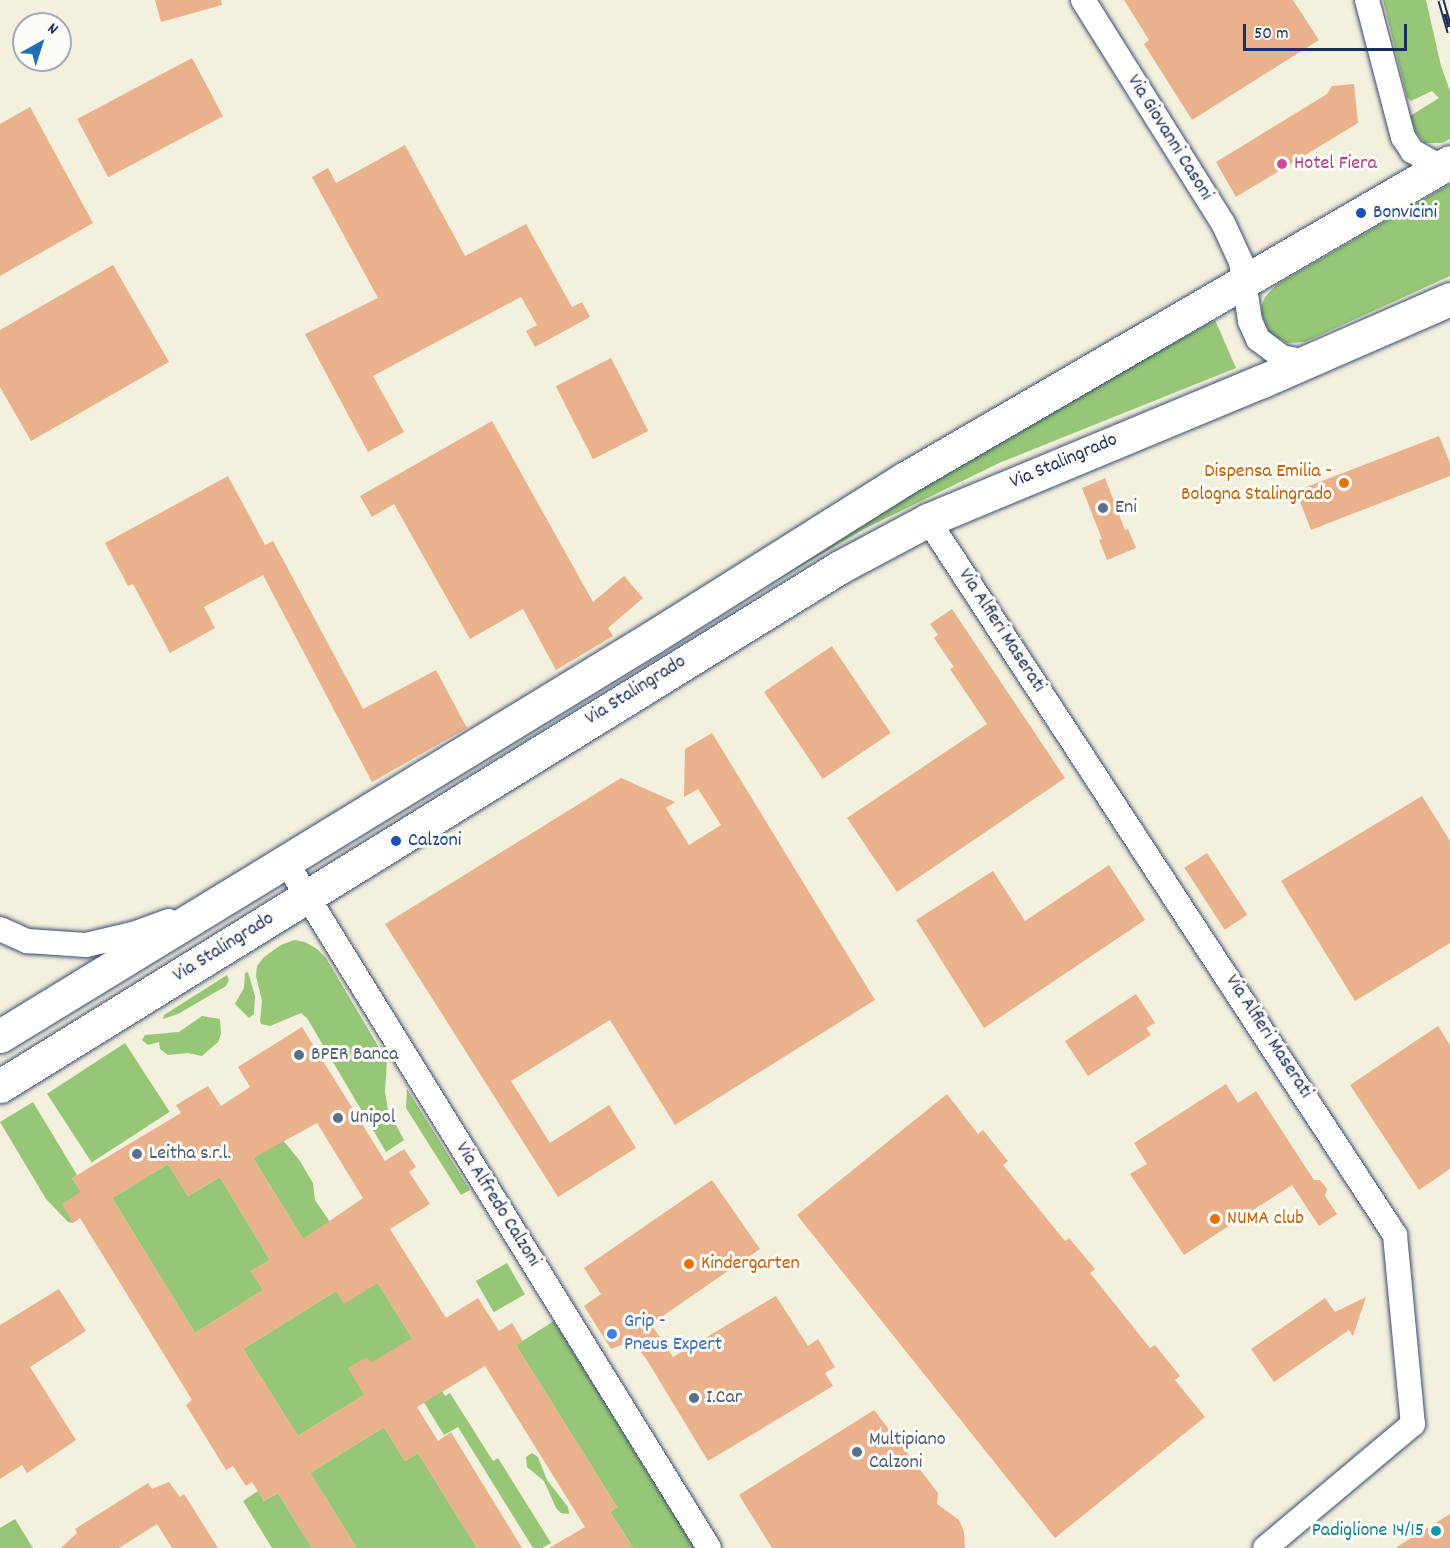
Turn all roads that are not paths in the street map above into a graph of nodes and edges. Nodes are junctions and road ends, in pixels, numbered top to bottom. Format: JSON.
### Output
{"nodes":[{"id":1,"x":1083,"y":0,"type":"edge"},
{"id":2,"x":1367,"y":0,"type":"edge"},
{"id":3,"x":1446,"y":164,"type":"edge"},
{"id":4,"x":1246,"y":279,"type":"junction"},
{"id":5,"x":1450,"y":299,"type":"edge"},
{"id":6,"x":1306,"y":362,"type":"junction"},
{"id":7,"x":928,"y":520,"type":"junction"},
{"id":8,"x":286,"y":862,"type":"junction"},
{"id":9,"x":306,"y":897,"type":"junction"},
{"id":10,"x":211,"y":907,"type":"junction"},
{"id":11,"x":0,"y":929,"type":"edge"},
{"id":12,"x":0,"y":1036,"type":"edge"},
{"id":13,"x":0,"y":1086,"type":"edge"},
{"id":14,"x":709,"y":1548,"type":"edge"},
{"id":15,"x":1265,"y":1548,"type":"edge"}],
"edges":[{"from":1,"to":4,"type":"street","name":"Via Giovanni Casoni"},
{"from":2,"to":3,"type":"street"},
{"from":3,"to":4,"type":"main road","name":"Via Stalingrado"},
{"from":4,"to":6,"type":"street"},
{"from":4,"to":8,"type":"main road","name":"Via Stalingrado"},
{"from":5,"to":6,"type":"main road","name":"Via Stalingrado"},
{"from":6,"to":7,"type":"main road","name":"Via Stalingrado"},
{"from":7,"to":9,"type":"main road","name":"Via Stalingrado"},
{"from":7,"to":15,"type":"street","name":"Via Alfieri Maserati"},
{"from":8,"to":9,"type":"street","name":"Via Alfredo Calzoni"},
{"from":8,"to":10,"type":"main road","name":"Via Stalingrado"},
{"from":9,"to":13,"type":"main road","name":"Via Stalingrado"},
{"from":9,"to":14,"type":"street","name":"Via Alfredo Calzoni"},
{"from":10,"to":11,"type":"street"},
{"from":10,"to":12,"type":"main road","name":"Via Stalingrado"}]}
